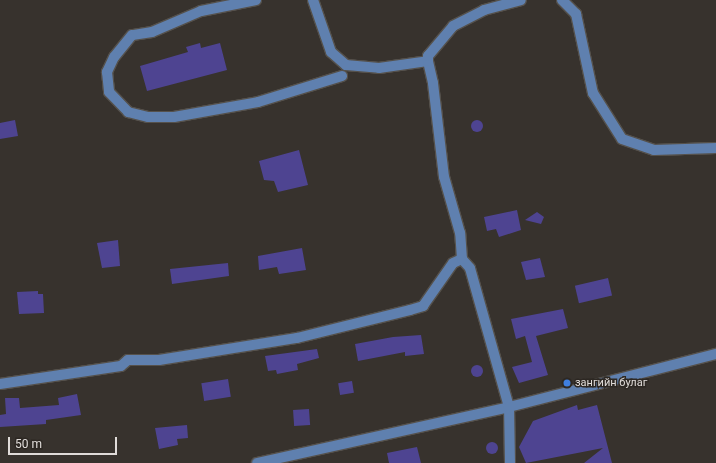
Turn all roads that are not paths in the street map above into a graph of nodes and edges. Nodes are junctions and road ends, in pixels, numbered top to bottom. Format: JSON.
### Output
{"nodes":[{"id":1,"x":256,"y":0,"type":"edge"},
{"id":2,"x":313,"y":0,"type":"edge"},
{"id":3,"x":521,"y":0,"type":"edge"},
{"id":4,"x":562,"y":0,"type":"edge"},
{"id":5,"x":428,"y":61,"type":"junction"},
{"id":6,"x":342,"y":76,"type":"dead end"},
{"id":7,"x":716,"y":148,"type":"edge"},
{"id":8,"x":462,"y":259,"type":"junction"},
{"id":9,"x":716,"y":354,"type":"edge"},
{"id":10,"x":0,"y":384,"type":"edge"},
{"id":11,"x":509,"y":407,"type":"junction"},
{"id":12,"x":257,"y":463,"type":"edge"},
{"id":13,"x":510,"y":463,"type":"edge"}],
"edges":[{"from":1,"to":6,"type":"street"},
{"from":2,"to":5,"type":"street"},
{"from":3,"to":5,"type":"street"},
{"from":4,"to":7,"type":"street"},
{"from":5,"to":8,"type":"street"},
{"from":8,"to":10,"type":"street"},
{"from":8,"to":11,"type":"street"},
{"from":9,"to":11,"type":"street"},
{"from":11,"to":12,"type":"street"},
{"from":11,"to":13,"type":"street"}]}
